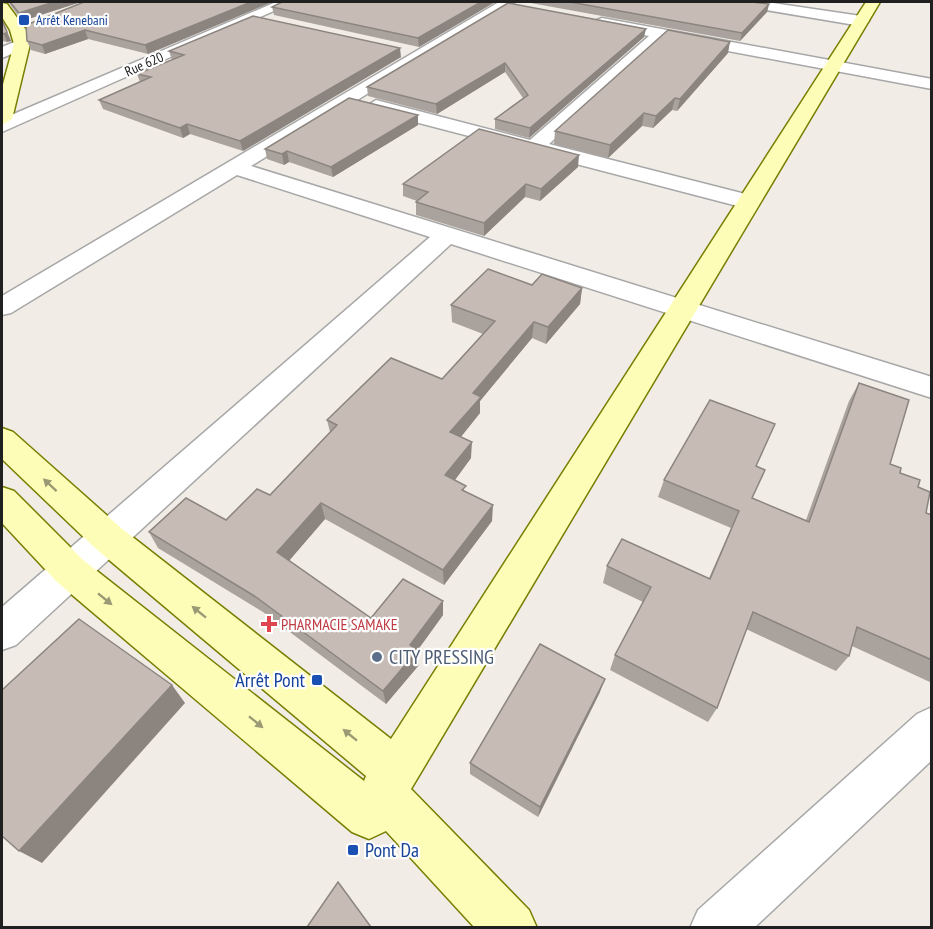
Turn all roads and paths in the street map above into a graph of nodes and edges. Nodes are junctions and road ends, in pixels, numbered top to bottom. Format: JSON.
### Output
{"nodes":[{"id":1,"x":287,"y":2,"type":"edge"},
{"id":2,"x":742,"y":2,"type":"edge"},
{"id":3,"x":512,"y":5,"type":"edge"},
{"id":4,"x":2,"y":7,"type":"edge"},
{"id":5,"x":867,"y":11,"type":"edge"},
{"id":6,"x":252,"y":17,"type":"junction"},
{"id":7,"x":582,"y":19,"type":"edge"},
{"id":8,"x":274,"y":22,"type":"edge"},
{"id":9,"x":22,"y":33,"type":"junction"},
{"id":10,"x":661,"y":34,"type":"junction"},
{"id":11,"x":398,"y":49,"type":"edge"},
{"id":12,"x":2,"y":53,"type":"edge"},
{"id":13,"x":420,"y":54,"type":"junction"},
{"id":14,"x":833,"y":66,"type":"junction"},
{"id":15,"x":932,"y":84,"type":"edge"},
{"id":16,"x":347,"y":99,"type":"junction"},
{"id":17,"x":2,"y":118,"type":"edge"},
{"id":18,"x":2,"y":126,"type":"edge"},
{"id":19,"x":534,"y":147,"type":"junction"},
{"id":20,"x":234,"y":167,"type":"junction"},
{"id":21,"x":749,"y":202,"type":"junction"},
{"id":22,"x":447,"y":235,"type":"junction"},
{"id":23,"x":2,"y":307,"type":"edge"},
{"id":24,"x":682,"y":309,"type":"junction"},
{"id":25,"x":932,"y":388,"type":"edge"},
{"id":26,"x":2,"y":440,"type":"edge"},
{"id":27,"x":2,"y":501,"type":"edge"},
{"id":28,"x":108,"y":538,"type":"junction"},
{"id":29,"x":70,"y":571,"type":"junction"},
{"id":30,"x":2,"y":632,"type":"edge"},
{"id":31,"x":932,"y":729,"type":"edge"},
{"id":32,"x":382,"y":793,"type":"junction"},
{"id":33,"x":511,"y":927,"type":"edge"},
{"id":34,"x":716,"y":927,"type":"edge"}],
"edges":[{"from":1,"to":6,"type":"street","name":"Rue 620"},
{"from":2,"to":5,"type":"street"},
{"from":3,"to":13,"type":"street"},
{"from":4,"to":9,"type":"main road"},
{"from":5,"to":14,"type":"main road"},
{"from":6,"to":8,"type":"street"},
{"from":6,"to":18,"type":"street","name":"Rue 620"},
{"from":7,"to":10,"type":"street"},
{"from":9,"to":12,"type":"street"},
{"from":9,"to":17,"type":"main road"},
{"from":10,"to":14,"type":"street"},
{"from":10,"to":19,"type":"street"},
{"from":11,"to":13,"type":"street"},
{"from":13,"to":16,"type":"street"},
{"from":14,"to":15,"type":"street"},
{"from":14,"to":21,"type":"main road"},
{"from":16,"to":19,"type":"street"},
{"from":16,"to":20,"type":"street"},
{"from":19,"to":21,"type":"street"},
{"from":20,"to":22,"type":"street"},
{"from":20,"to":23,"type":"street"},
{"from":21,"to":24,"type":"main road"},
{"from":22,"to":24,"type":"street"},
{"from":22,"to":28,"type":"street"},
{"from":24,"to":25,"type":"street"},
{"from":24,"to":32,"type":"main road"},
{"from":28,"to":26,"type":"main road","one_way":true},
{"from":27,"to":29,"type":"main road"},
{"from":28,"to":29,"type":"street"},
{"from":32,"to":28,"type":"main road","one_way":true},
{"from":29,"to":30,"type":"street"},
{"from":29,"to":32,"type":"main road","one_way":true},
{"from":31,"to":34,"type":"street"},
{"from":32,"to":33,"type":"main road"}]}
